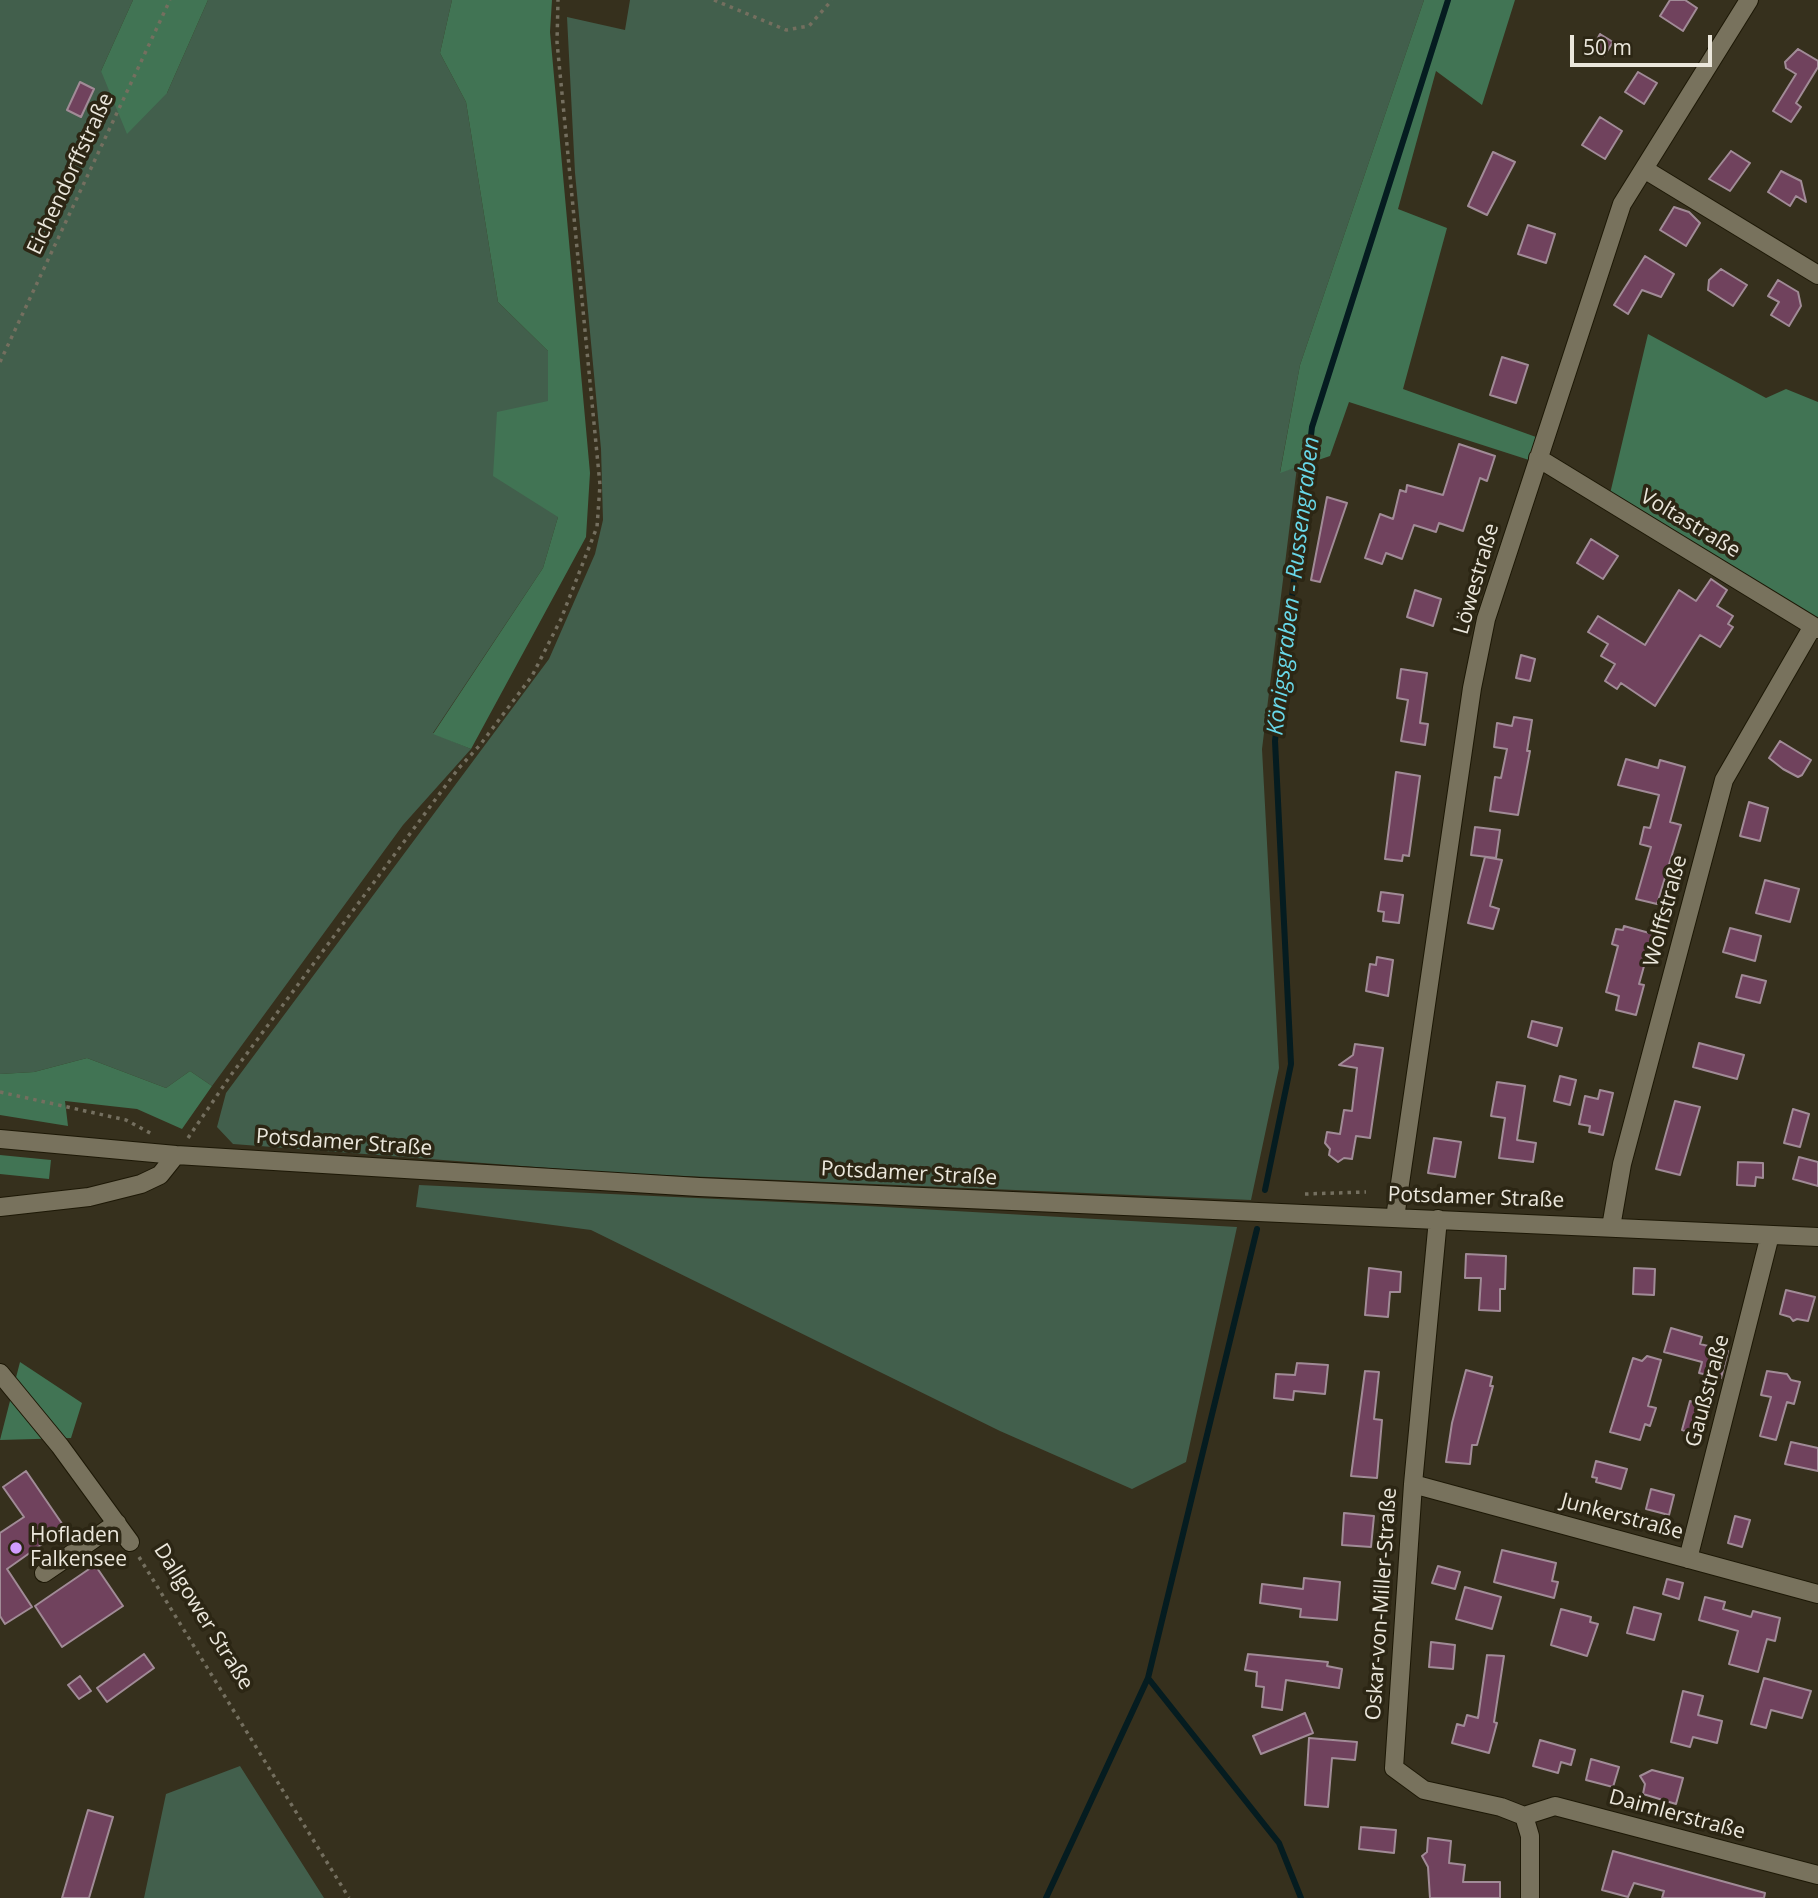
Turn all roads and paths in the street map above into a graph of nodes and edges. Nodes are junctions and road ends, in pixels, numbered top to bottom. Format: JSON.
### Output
{"nodes":[{"id":1,"x":170,"y":0,"type":"edge"},
{"id":2,"x":558,"y":0,"type":"edge"},
{"id":3,"x":714,"y":0,"type":"edge"},
{"id":4,"x":832,"y":0,"type":"edge"},
{"id":5,"x":1749,"y":0,"type":"edge"},
{"id":6,"x":1644,"y":169,"type":"junction"},
{"id":7,"x":1818,"y":275,"type":"edge"},
{"id":8,"x":0,"y":362,"type":"edge"},
{"id":9,"x":1538,"y":458,"type":"junction"},
{"id":10,"x":1816,"y":627,"type":"edge"},
{"id":11,"x":0,"y":1092,"type":"edge"},
{"id":12,"x":0,"y":1139,"type":"edge"},
{"id":13,"x":176,"y":1155,"type":"junction"},
{"id":14,"x":1366,"y":1192,"type":"dead end"},
{"id":15,"x":1294,"y":1196,"type":"dead end"},
{"id":16,"x":0,"y":1207,"type":"edge"},
{"id":17,"x":1395,"y":1218,"type":"junction"},
{"id":18,"x":1438,"y":1219,"type":"junction"},
{"id":19,"x":1611,"y":1227,"type":"junction"},
{"id":20,"x":1770,"y":1235,"type":"junction"},
{"id":21,"x":1818,"y":1237,"type":"edge"},
{"id":22,"x":0,"y":1373,"type":"edge"},
{"id":23,"x":1413,"y":1484,"type":"junction"},
{"id":24,"x":117,"y":1523,"type":"junction"},
{"id":25,"x":130,"y":1542,"type":"joint"},
{"id":26,"x":1688,"y":1559,"type":"junction"},
{"id":27,"x":44,"y":1573,"type":"dead end"},
{"id":28,"x":1818,"y":1594,"type":"edge"},
{"id":29,"x":1524,"y":1816,"type":"junction"},
{"id":30,"x":1818,"y":1875,"type":"edge"},
{"id":31,"x":349,"y":1898,"type":"edge"},
{"id":32,"x":1530,"y":1898,"type":"edge"}],
"edges":[{"from":1,"to":8,"type":"path","name":"Eichendorffstraße"},
{"from":2,"to":13,"type":"path"},
{"from":3,"to":4,"type":"path"},
{"from":5,"to":6,"type":"street","name":"Löwestraße"},
{"from":6,"to":7,"type":"street"},
{"from":6,"to":9,"type":"street","name":"Löwestraße"},
{"from":9,"to":10,"type":"street","name":"Voltastraße"},
{"from":9,"to":17,"type":"street","name":"Löwestraße"},
{"from":10,"to":19,"type":"street","name":"Wolffstraße"},
{"from":11,"to":13,"type":"path"},
{"from":12,"to":13,"type":"street","name":"Potsdamer Straße"},
{"from":13,"to":16,"type":"street"},
{"from":13,"to":17,"type":"street","name":"Potsdamer Straße"},
{"from":14,"to":15,"type":"path"},
{"from":17,"to":18,"type":"street","name":"Potsdamer Straße"},
{"from":18,"to":19,"type":"street","name":"Potsdamer Straße"},
{"from":18,"to":23,"type":"street","name":"Oskar-von-Miller-Straße"},
{"from":19,"to":20,"type":"street","name":"Potsdamer Straße"},
{"from":20,"to":21,"type":"street","name":"Potsdamer Straße"},
{"from":20,"to":26,"type":"street","name":"Gaußstraße"},
{"from":22,"to":24,"type":"street","name":"Dallgower Straße"},
{"from":23,"to":26,"type":"street","name":"Junkerstraße"},
{"from":23,"to":29,"type":"street","name":"Oskar-von-Miller-Straße"},
{"from":24,"to":25,"type":"street","name":"Dallgower Straße"},
{"from":24,"to":27,"type":"street"},
{"from":25,"to":31,"type":"path","name":"Dallgower Straße"},
{"from":26,"to":28,"type":"street","name":"Junkerstraße"},
{"from":29,"to":30,"type":"street","name":"Daimlerstraße"},
{"from":29,"to":32,"type":"street"}]}
